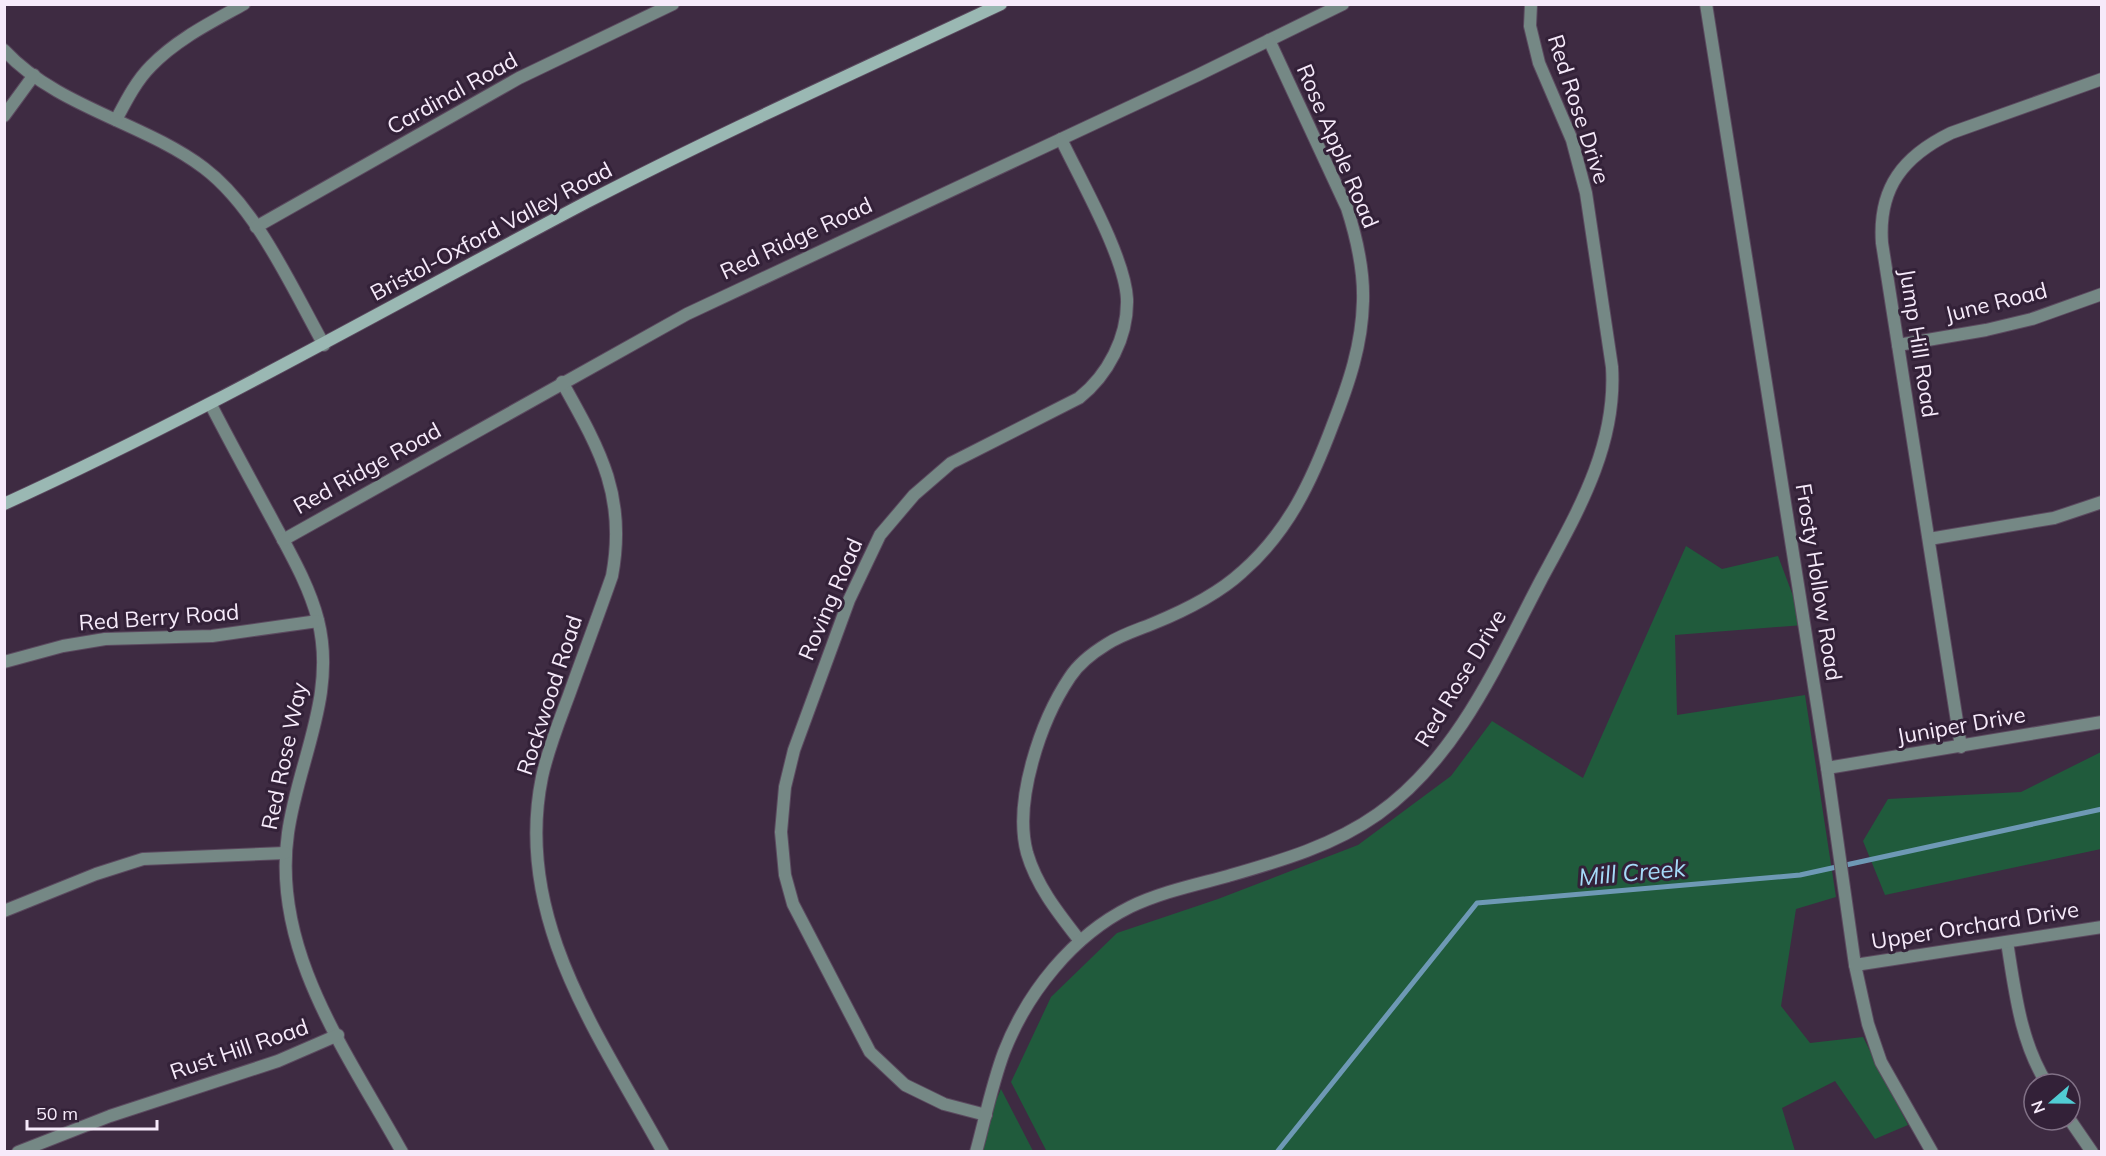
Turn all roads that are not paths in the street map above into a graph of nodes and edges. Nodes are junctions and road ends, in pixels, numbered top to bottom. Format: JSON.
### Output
{"nodes":[{"id":1,"x":244,"y":4,"type":"edge"},
{"id":2,"x":673,"y":4,"type":"edge"},
{"id":3,"x":1001,"y":4,"type":"edge"},
{"id":4,"x":1343,"y":4,"type":"edge"},
{"id":5,"x":1531,"y":4,"type":"edge"},
{"id":6,"x":1706,"y":4,"type":"edge"},
{"id":7,"x":1269,"y":40,"type":"junction"},
{"id":8,"x":4,"y":50,"type":"edge"},
{"id":9,"x":34,"y":75,"type":"junction"},
{"id":10,"x":2102,"y":79,"type":"edge"},
{"id":11,"x":4,"y":116,"type":"edge"},
{"id":12,"x":116,"y":120,"type":"junction"},
{"id":13,"x":1061,"y":139,"type":"junction"},
{"id":14,"x":256,"y":227,"type":"junction"},
{"id":15,"x":2102,"y":294,"type":"edge"},
{"id":16,"x":324,"y":345,"type":"junction"},
{"id":17,"x":1898,"y":345,"type":"junction"},
{"id":18,"x":562,"y":382,"type":"junction"},
{"id":19,"x":210,"y":405,"type":"junction"},
{"id":20,"x":2102,"y":502,"type":"edge"},
{"id":21,"x":4,"y":504,"type":"edge"},
{"id":22,"x":1929,"y":539,"type":"junction"},
{"id":23,"x":283,"y":540,"type":"junction"},
{"id":24,"x":318,"y":621,"type":"junction"},
{"id":25,"x":4,"y":662,"type":"edge"},
{"id":26,"x":2102,"y":722,"type":"edge"},
{"id":27,"x":1961,"y":747,"type":"junction"},
{"id":28,"x":1827,"y":768,"type":"junction"},
{"id":29,"x":285,"y":852,"type":"junction"},
{"id":30,"x":4,"y":911,"type":"edge"},
{"id":31,"x":2102,"y":927,"type":"edge"},
{"id":32,"x":1080,"y":941,"type":"junction"},
{"id":33,"x":2007,"y":942,"type":"junction"},
{"id":34,"x":1855,"y":965,"type":"junction"},
{"id":35,"x":338,"y":1035,"type":"junction"},
{"id":36,"x":2041,"y":1072,"type":"edge"},
{"id":37,"x":986,"y":1115,"type":"junction"},
{"id":38,"x":2078,"y":1132,"type":"edge"},
{"id":39,"x":18,"y":1152,"type":"edge"},
{"id":40,"x":402,"y":1152,"type":"edge"},
{"id":41,"x":663,"y":1152,"type":"edge"},
{"id":42,"x":976,"y":1152,"type":"edge"},
{"id":43,"x":1932,"y":1152,"type":"edge"},
{"id":44,"x":2092,"y":1152,"type":"edge"}],
"edges":[{"from":1,"to":12,"type":"street"},
{"from":2,"to":14,"type":"street","name":"Cardinal Road"},
{"from":3,"to":16,"type":"main road","name":"Bristol-Oxford Valley Road"},
{"from":4,"to":7,"type":"street","name":"Red Ridge Road"},
{"from":5,"to":32,"type":"street","name":"Red Rose Drive"},
{"from":6,"to":28,"type":"street","name":"Frosty Hollow Road"},
{"from":7,"to":13,"type":"street","name":"Red Ridge Road"},
{"from":7,"to":32,"type":"street","name":"Rose Apple Road"},
{"from":8,"to":9,"type":"street"},
{"from":9,"to":11,"type":"street"},
{"from":9,"to":12,"type":"street"},
{"from":10,"to":17,"type":"street","name":"Jump Hill Road"},
{"from":12,"to":14,"type":"street"},
{"from":13,"to":18,"type":"street","name":"Red Ridge Road"},
{"from":13,"to":37,"type":"street","name":"Roving Road"},
{"from":14,"to":16,"type":"street"},
{"from":15,"to":17,"type":"street","name":"June Road"},
{"from":16,"to":19,"type":"main road","name":"Bristol-Oxford Valley Road"},
{"from":17,"to":22,"type":"street","name":"Jump Hill Road"},
{"from":18,"to":23,"type":"street","name":"Red Ridge Road"},
{"from":18,"to":41,"type":"street","name":"Rockwood Road"},
{"from":19,"to":21,"type":"main road","name":"Bristol-Oxford Valley Road"},
{"from":19,"to":23,"type":"street","name":"Red Rose Way"},
{"from":20,"to":22,"type":"street"},
{"from":22,"to":27,"type":"street","name":"Jump Hill Road"},
{"from":23,"to":24,"type":"street","name":"Red Rose Way"},
{"from":24,"to":25,"type":"street","name":"Red Berry Road"},
{"from":24,"to":29,"type":"street","name":"Red Rose Way"},
{"from":26,"to":27,"type":"street","name":"Juniper Drive"},
{"from":27,"to":28,"type":"street","name":"Juniper Drive"},
{"from":28,"to":34,"type":"street","name":"Frosty Hollow Road"},
{"from":29,"to":30,"type":"street"},
{"from":29,"to":35,"type":"street","name":"Red Rose Way"},
{"from":31,"to":33,"type":"street","name":"Upper Orchard Drive"},
{"from":32,"to":37,"type":"street","name":"Red Rose Drive"},
{"from":33,"to":34,"type":"street","name":"Upper Orchard Drive"},
{"from":33,"to":36,"type":"street"},
{"from":34,"to":43,"type":"street","name":"Frosty Hollow Road"},
{"from":35,"to":39,"type":"street","name":"Rust Hill Road"},
{"from":35,"to":40,"type":"street","name":"Red Rose Way"},
{"from":37,"to":42,"type":"street","name":"Red Rose Drive"},
{"from":38,"to":44,"type":"street"}]}
